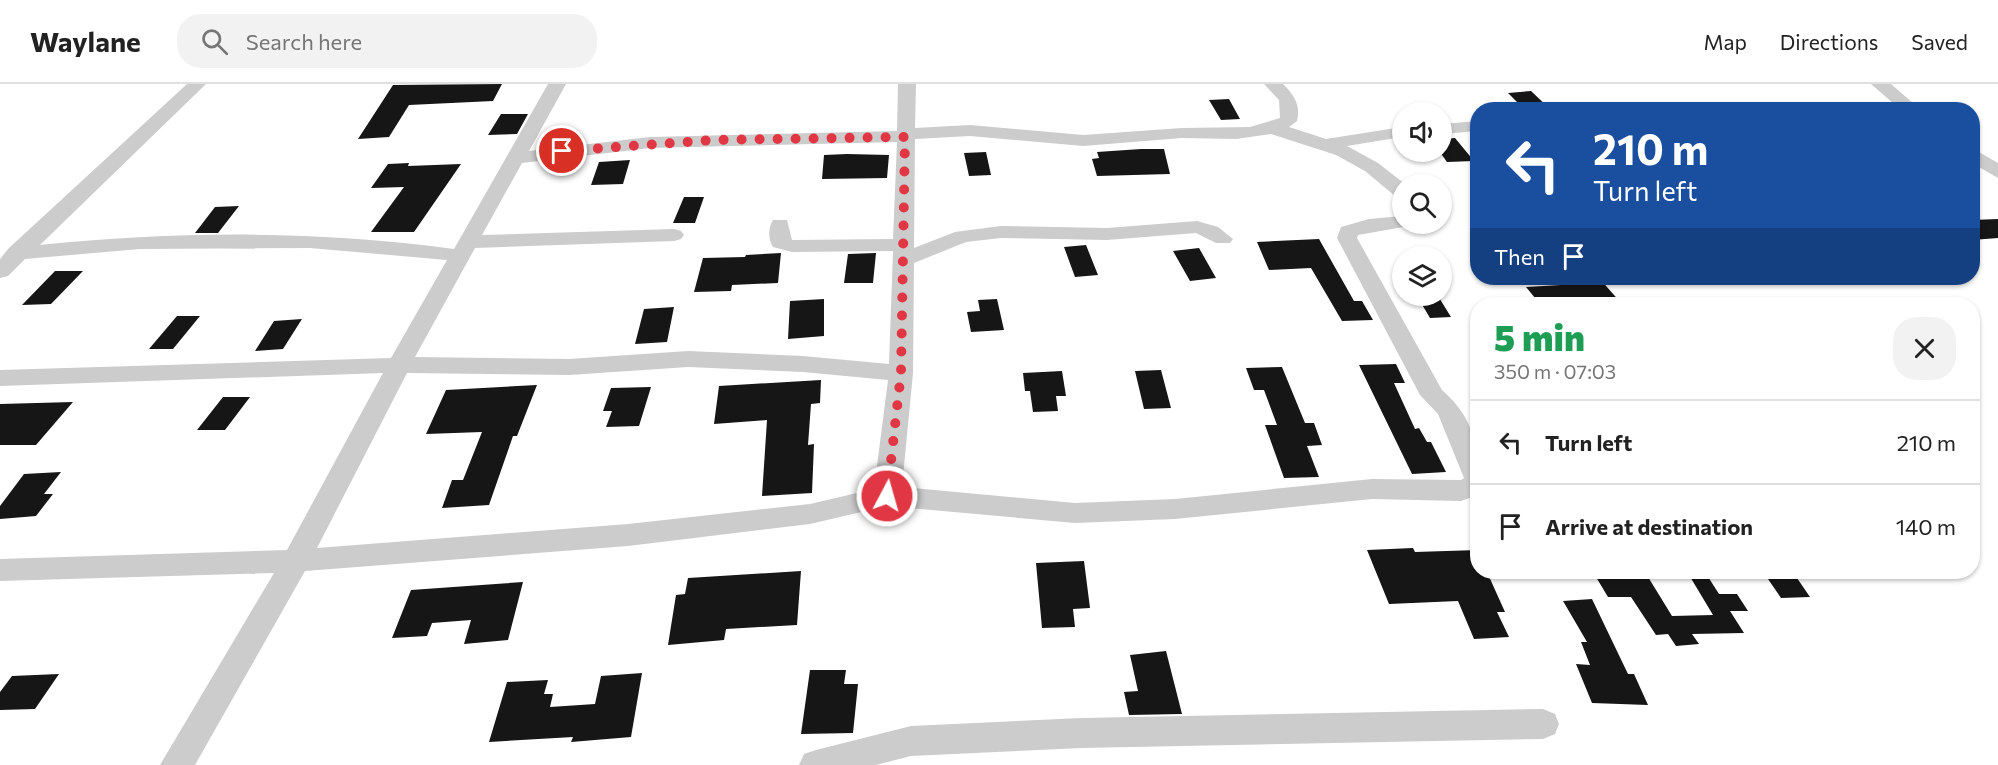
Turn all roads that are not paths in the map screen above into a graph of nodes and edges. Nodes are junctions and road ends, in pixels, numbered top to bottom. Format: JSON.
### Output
{"nodes":[{"id":1,"x":197,"y":84,"type":"edge"},
{"id":2,"x":557,"y":84,"type":"edge"},
{"id":3,"x":907,"y":84,"type":"edge"},
{"id":4,"x":1274,"y":84,"type":"edge"},
{"id":5,"x":1880,"y":84,"type":"edge"},
{"id":6,"x":1903,"y":102,"type":"edge"},
{"id":7,"x":1470,"y":127,"type":"edge"},
{"id":8,"x":1452,"y":128,"type":"edge"},
{"id":9,"x":1274,"y":129,"type":"junction"},
{"id":10,"x":1392,"y":134,"type":"edge"},
{"id":11,"x":905,"y":137,"type":"junction"},
{"id":12,"x":1327,"y":144,"type":"junction"},
{"id":13,"x":518,"y":158,"type":"junction"},
{"id":14,"x":1980,"y":160,"type":"edge"},
{"id":15,"x":1998,"y":172,"type":"edge"},
{"id":16,"x":1392,"y":183,"type":"edge"},
{"id":17,"x":1392,"y":223,"type":"edge"},
{"id":18,"x":780,"y":224,"type":"dead end"},
{"id":19,"x":674,"y":235,"type":"dead end"},
{"id":20,"x":1223,"y":239,"type":"dead end"},
{"id":21,"x":466,"y":249,"type":"junction"},
{"id":22,"x":903,"y":253,"type":"junction"},
{"id":23,"x":17,"y":254,"type":"junction"},
{"id":24,"x":0,"y":272,"type":"edge"},
{"id":25,"x":399,"y":365,"type":"junction"},
{"id":26,"x":901,"y":373,"type":"junction"},
{"id":27,"x":0,"y":378,"type":"edge"},
{"id":28,"x":1470,"y":460,"type":"edge"},
{"id":29,"x":1470,"y":487,"type":"edge"},
{"id":30,"x":887,"y":496,"type":"junction"},
{"id":31,"x":296,"y":561,"type":"junction"},
{"id":32,"x":0,"y":570,"type":"edge"},
{"id":33,"x":1543,"y":724,"type":"dead end"},
{"id":34,"x":177,"y":765,"type":"edge"},
{"id":35,"x":816,"y":765,"type":"edge"}],
"edges":[{"from":1,"to":23,"type":"street"},
{"from":2,"to":13,"type":"street"},
{"from":3,"to":11,"type":"street"},
{"from":4,"to":9,"type":"street"},
{"from":5,"to":6,"type":"street"},
{"from":7,"to":8,"type":"street"},
{"from":9,"to":11,"type":"street"},
{"from":9,"to":12,"type":"street"},
{"from":10,"to":12,"type":"street"},
{"from":11,"to":13,"type":"street"},
{"from":11,"to":22,"type":"street"},
{"from":12,"to":16,"type":"street"},
{"from":13,"to":21,"type":"street"},
{"from":14,"to":15,"type":"street"},
{"from":17,"to":28,"type":"street"},
{"from":18,"to":22,"type":"street"},
{"from":19,"to":21,"type":"street"},
{"from":20,"to":22,"type":"street"},
{"from":21,"to":23,"type":"street"},
{"from":21,"to":25,"type":"street"},
{"from":22,"to":26,"type":"street"},
{"from":23,"to":24,"type":"street"},
{"from":25,"to":26,"type":"street"},
{"from":25,"to":27,"type":"street"},
{"from":25,"to":31,"type":"street"},
{"from":26,"to":30,"type":"street"},
{"from":29,"to":30,"type":"street"},
{"from":30,"to":31,"type":"street"},
{"from":31,"to":32,"type":"street"},
{"from":31,"to":34,"type":"street"},
{"from":33,"to":35,"type":"street"}]}
